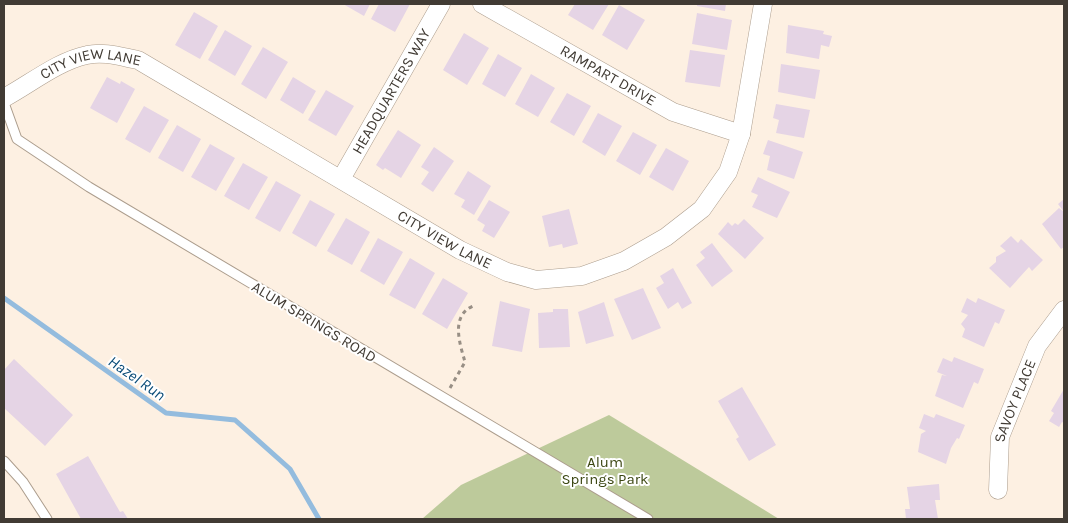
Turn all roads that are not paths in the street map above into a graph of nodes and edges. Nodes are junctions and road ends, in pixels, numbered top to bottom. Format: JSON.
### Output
{"nodes":[{"id":1,"x":440,"y":4,"type":"edge"},
{"id":2,"x":482,"y":4,"type":"edge"},
{"id":3,"x":763,"y":4,"type":"edge"},
{"id":4,"x":4,"y":98,"type":"edge"},
{"id":5,"x":4,"y":103,"type":"edge"},
{"id":6,"x":741,"y":134,"type":"junction"},
{"id":7,"x":341,"y":179,"type":"junction"},
{"id":8,"x":1062,"y":318,"type":"edge"},
{"id":9,"x":4,"y":461,"type":"edge"},
{"id":10,"x":998,"y":490,"type":"dead end"},
{"id":11,"x":47,"y":519,"type":"edge"},
{"id":12,"x":648,"y":519,"type":"edge"}],
"edges":[{"from":1,"to":7,"type":"street","name":"HEADQUARTERS WAY"},
{"from":2,"to":6,"type":"street","name":"RAMPART DRIVE"},
{"from":3,"to":6,"type":"street","name":"CITY VIEW LANE"},
{"from":4,"to":7,"type":"street","name":"CITY VIEW LANE"},
{"from":5,"to":12,"type":"lane","name":"ALUM SPRINGS ROAD"},
{"from":6,"to":7,"type":"street","name":"CITY VIEW LANE"},
{"from":8,"to":10,"type":"street","name":"SAVOY PLACE"},
{"from":9,"to":11,"type":"lane"}]}
